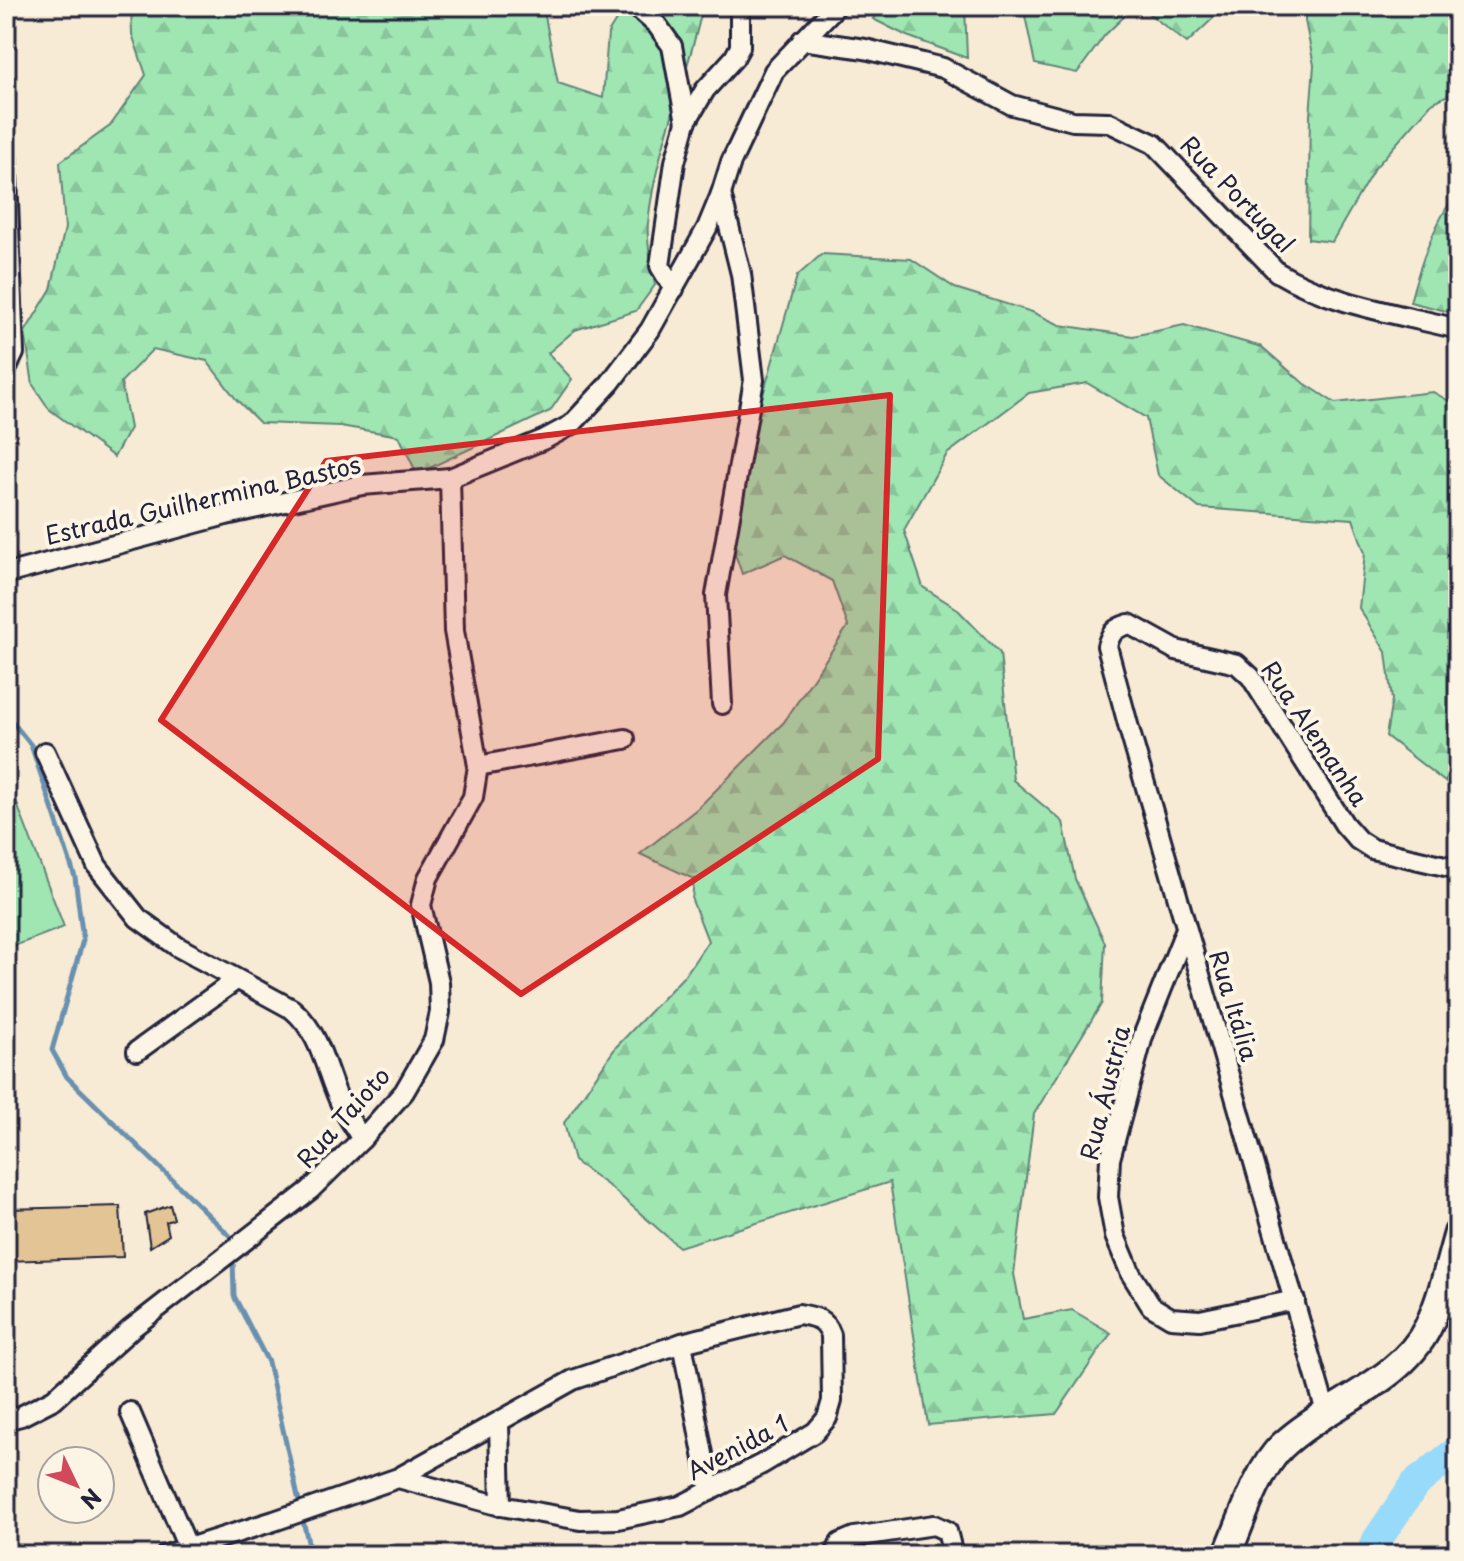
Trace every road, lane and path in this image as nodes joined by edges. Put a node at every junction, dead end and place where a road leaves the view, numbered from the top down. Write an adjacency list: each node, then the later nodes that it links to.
1 (635, 6): 5 (street)
2 (740, 6): 5 (street)
3 (836, 6): 4 (street, Estrada Guilhermina Bastos)
4 (802, 40): 7 (street, Estrada Guilhermina Bastos); 9 (street, Rua Portugal)
5 (686, 122): 8 (street)
6 (6, 151): 10 (street)
7 (721, 194): 8 (street, Estrada Guilhermina Bastos); 14 (street)
8 (674, 289): 11 (street, Estrada Guilhermina Bastos)
9 (1458, 329)
10 (6, 370)
11 (450, 478): 12 (street, Estrada Guilhermina Bastos); 17 (street, Rua Taioto)
12 (6, 574)
13 (1129, 624): 18 (street, Rua Alemanha); 19 (street, Rua Itália)
14 (722, 704)
15 (625, 739): 17 (street)
16 (45, 752): 20 (street)
17 (478, 766): 22 (street, Rua Taioto)
18 (1458, 869)
19 (1185, 931): 24 (street, Rua Itália); 24 (street, Rua Áustria)
20 (236, 980): 21 (street); 22 (street)
21 (137, 1051)
22 (362, 1139): 28 (street, Rua Taioto)
23 (1458, 1233): 27 (street)
24 (1295, 1300): 27 (street, Rua Itália)
25 (682, 1343): 29 (street, Avenida 1); 31 (street); 31 (street, Avenida 1)
26 (130, 1412): 33 (street)
27 (1326, 1412): 37 (street)
28 (6, 1420)
29 (499, 1423): 30 (street, Avenida 1); 32 (street)
30 (398, 1478): 32 (street, Avenida 1); 33 (street, Avenida 1)
31 (710, 1491): 32 (street, Avenida 1)
32 (501, 1506)
33 (189, 1551): 34 (street, Avenida 1)
34 (166, 1555)
35 (835, 1555): 36 (street)
36 (953, 1555)
37 (1227, 1555)

